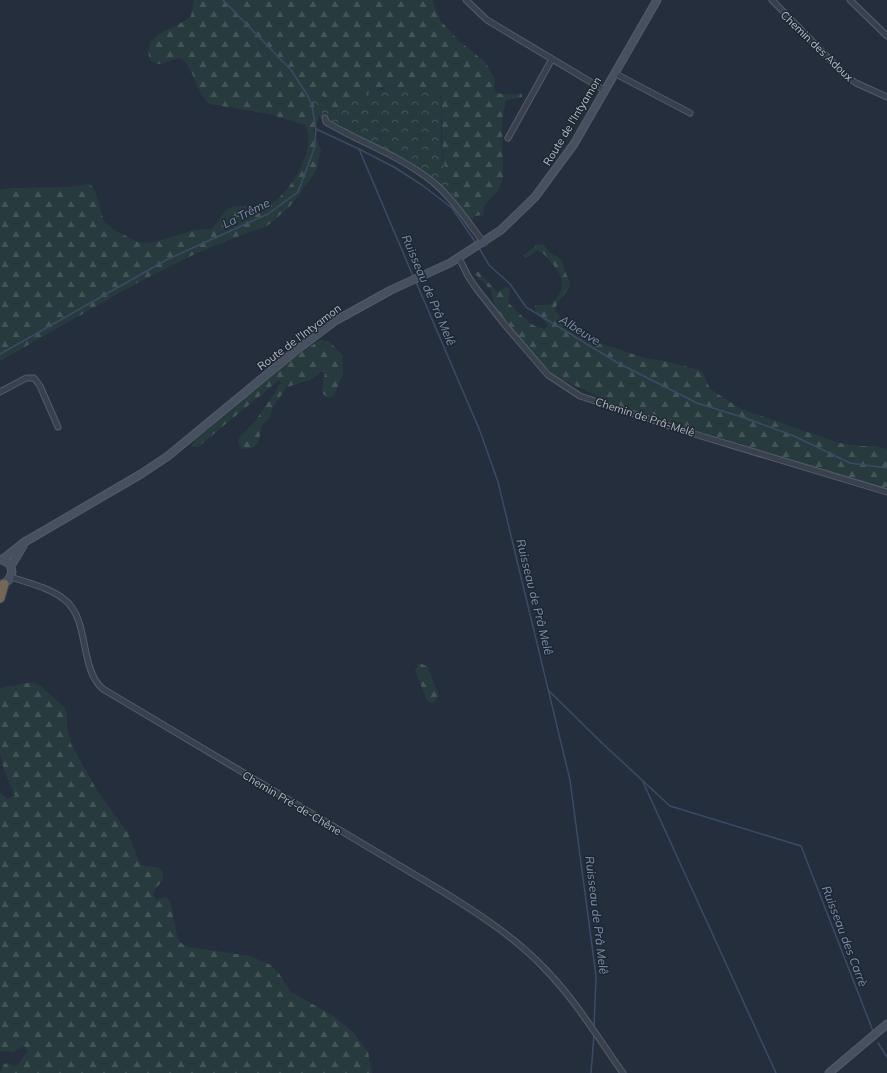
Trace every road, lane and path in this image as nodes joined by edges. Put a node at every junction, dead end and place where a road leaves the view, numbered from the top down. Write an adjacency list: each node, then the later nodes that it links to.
1 (466, 0): 6 (street)
2 (657, 0): 7 (main road, Route de l'Intyamon)
3 (772, 0): 9 (street, Chemin des Adoux)
4 (850, 0): 5 (street)
5 (887, 36)
6 (552, 59): 8 (street); 12 (street)
7 (614, 73): 8 (main road, Route de l'Intyamon); 10 (street)
8 (604, 90): 13 (main road, Route de l'Intyamon)
9 (887, 97)
10 (690, 113)
11 (325, 118): 13 (street)
12 (508, 138)
13 (482, 244): 14 (main road, Route de l'Intyamon)
14 (459, 258): 17 (street, Chemin de Prâ-Melê); 18 (main road, Route de l'Intyamon)
15 (0, 392): 16 (street)
16 (58, 427)
17 (887, 492)
18 (28, 540): 19 (main road, Route de l'Intyamon); 20 (main road, Route de l'Intyamon)
19 (1, 559): 20 (main road)
20 (11, 566): 21 (main road)
21 (11, 576): 22 (main road); 25 (street, Chemin Pré-de-Chêne)
22 (2, 584): 23 (highway)
23 (0, 598)
24 (887, 1024): 26 (main road)
25 (623, 1073)
26 (829, 1073)

